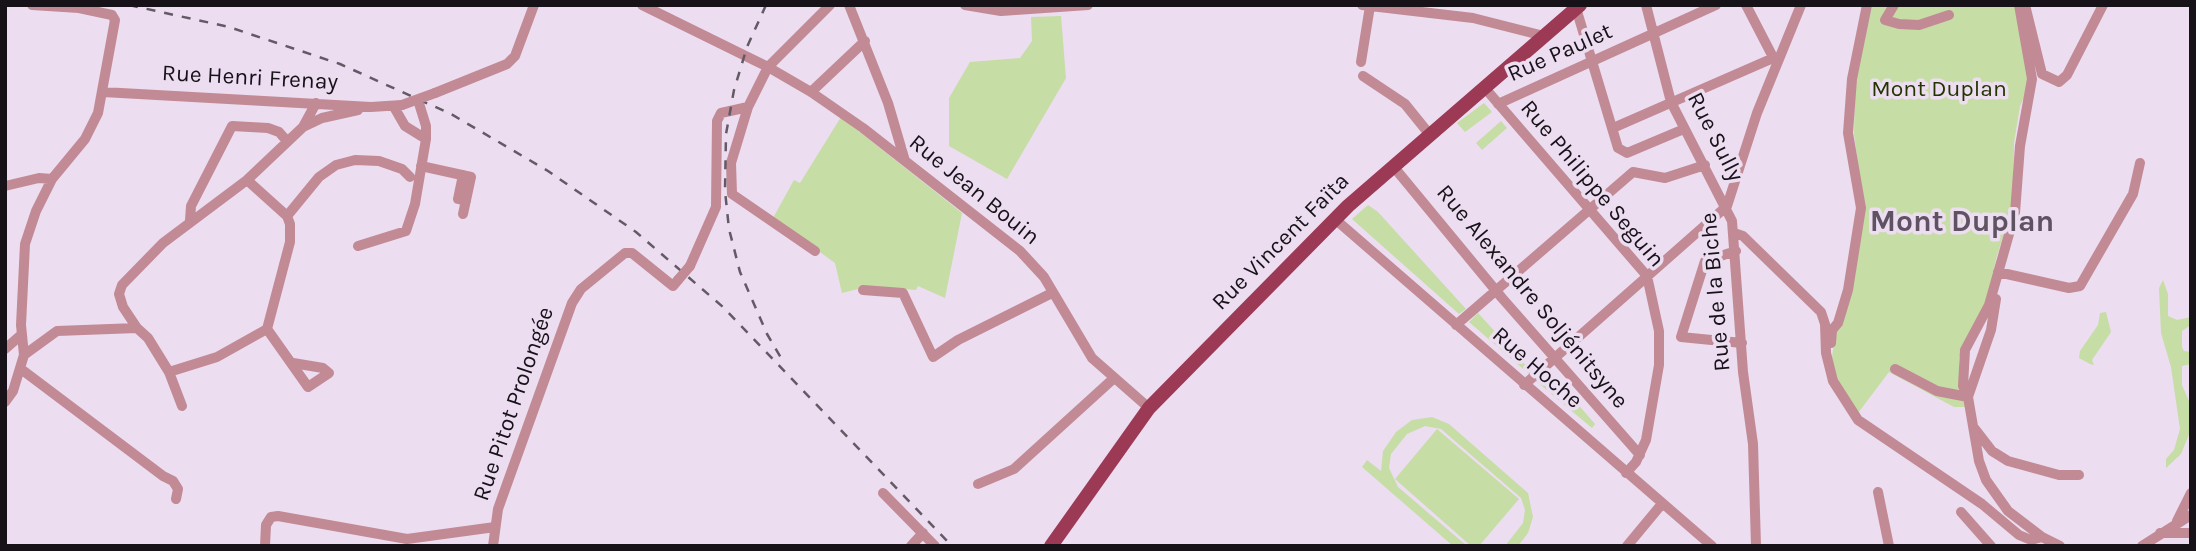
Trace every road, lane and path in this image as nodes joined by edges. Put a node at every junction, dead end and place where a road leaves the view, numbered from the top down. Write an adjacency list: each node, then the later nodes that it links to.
1 (32, 5): 29 (street)
2 (534, 5): 38 (street, bridge)
3 (642, 5): 26 (street, Rue Jean Bouin)
4 (830, 5): 26 (street)
5 (849, 5): 22 (street)
6 (965, 5): 7 (street)
7 (1088, 5)
8 (1646, 5): 20 (street, Rue Sully)
9 (1716, 5): 20 (street, Rue Paulet)
10 (1746, 5): 23 (street)
11 (1801, 5): 23 (street, Rue de la Biche)
12 (1867, 5): 80 (street)
13 (1894, 5): 19 (street)
14 (2020, 5): 66 (street)
15 (2025, 5): 16 (street)
16 (2103, 5)
17 (1366, 6): 21 (street); 24 (street)
18 (1578, 7): 21 (main road, Rue Vincent Faïta); 25 (street)
19 (1949, 15)
20 (1653, 34): 25 (street, Rue Paulet); 32 (street, Rue Sully)
21 (1544, 36): 28 (main road, Rue Vincent Faïta)
22 (865, 41): 30 (street); 47 (street)
23 (1774, 61): 32 (street); 56 (street, Rue de la Biche)
24 (1361, 62)
25 (1592, 62): 34 (street, Rue Paulet); 41 (street)
26 (768, 67): 30 (street, Rue Jean Bouin); 37 (street)
27 (1363, 76): 44 (street)
28 (1484, 87): 34 (street, Rue Philippe Seguin); 44 (main road, Rue Vincent Faïta)
29 (103, 92): 31 (street, Rue Henri Frenay); 53 (street)
30 (811, 92): 47 (street, Rue Jean Bouin)
31 (293, 102): 33 (street, Rue Henri Frenay); 40 (street)
32 (1671, 102): 41 (street); 42 (street, Rue Sully)
33 (320, 103): 36 (street, Rue Henri Frenay); 39 (street); 40 (street)
34 (1498, 104): 57 (street, Rue Philippe Seguin)
35 (398, 106): 36 (street, Rue Henri Frenay); 38 (street, Rue Henri Frenay, bridge); 43 (street)
36 (371, 107): 39 (street)
37 (748, 107): 64 (street); 106 (street, Rue Pitot Prolongée, bridge)
38 (421, 110): 43 (street); 45 (street)
39 (322, 118): 40 (street)
40 (303, 127): 46 (street)
41 (1613, 128): 42 (street)
42 (1684, 129): 49 (street, Rue Sully)
43 (412, 130): 45 (street)
44 (1430, 135): 51 (main road, Rue Vincent Faïta)
45 (426, 139): 50 (street)
46 (286, 141): 54 (street); 60 (street)
47 (905, 161): 71 (street, Rue Jean Bouin)
48 (2140, 163): 66 (street)
49 (1705, 165): 56 (street, Rue Sully); 57 (street)
50 (421, 166): 58 (street); 63 (street)
51 (1393, 166): 61 (main road, Rue Vincent Faïta); 70 (street, Rue Alexandre Soljénitsyne)
52 (410, 177): 59 (street)
53 (52, 179): 55 (street); 77 (street)
54 (247, 180): 59 (street); 60 (street)
55 (5, 186)
56 (1727, 206): 62 (street, Rue de la Biche); 67 (street)
57 (1591, 207): 67 (street, Rue Philippe Seguin); 70 (street)
58 (463, 214)
59 (286, 216): 74 (street)
60 (190, 220): 73 (street)
61 (1336, 220): 72 (street, Rue Hoche); 92 (main road, Rue Vincent Faïta)
62 (1734, 233): 65 (street, Rue de la Biche); 80 (street)
63 (358, 246)
64 (815, 251)
65 (1736, 251): 76 (street); 78 (street, Rue de la Biche)
66 (1998, 272): 68 (street)
67 (1647, 276): 75 (street, Rue Philippe Seguin); 82 (street)
68 (1995, 285): 89 (street); 89 (street)
69 (863, 290): 71 (street)
70 (1496, 290): 72 (street); 82 (street, Rue Alexandre Soljénitsyne)
71 (1052, 293): 87 (street, Rue Jean Bouin)
72 (1456, 325): 88 (street, Rue Hoche)
73 (137, 328): 81 (street); 86 (street)
74 (267, 329): 83 (street); 86 (street)
75 (1659, 331): 76 (street); 94 (street, Rue Philippe Seguin)
76 (1682, 334): 78 (street)
77 (21, 335): 79 (street); 81 (street)
78 (1742, 344): 118 (street, Rue de la Biche)
79 (5, 349)
80 (1826, 353): 110 (street)
81 (24, 355): 84 (street)
82 (1553, 359): 88 (street); 94 (street, Rue Alexandre Soljénitsyne)
83 (293, 363)
84 (21, 369): 90 (street); 101 (street)
85 (1895, 369): 89 (street)
86 (169, 372): 91 (street)
87 (1113, 379): 92 (street, Rue Jean Bouin); 97 (street)
88 (1524, 385): 95 (street, Rue Hoche)
89 (1968, 397): 93 (street)
90 (5, 402)
91 (182, 406)
92 (1149, 408): 115 (main road, Rue Vincent Faïta)
93 (1973, 427): 96 (street); 110 (street)
94 (1640, 456): 95 (street, Rue Philippe Seguin)
95 (1626, 473): 102 (street, Rue Hoche)
96 (2079, 475)
97 (978, 484)
98 (1878, 492): 119 (street)
99 (883, 493): 107 (street)
100 (2191, 493): 105 (street)
101 (176, 499)
102 (1661, 505): 116 (street); 117 (street, Rue Hoche)
103 (1961, 512): 120 (street)
104 (2191, 516): 105 (street)
105 (2177, 522): 109 (street)
106 (495, 527): 111 (street, Rue Pitot Prolongée); 112 (street)
107 (923, 533): 113 (street); 114 (street)
108 (2191, 533): 109 (street)
109 (2158, 534): 122 (street); 123 (street)
110 (2042, 537): 121 (street)
111 (265, 546)
112 (493, 546)
113 (911, 546)
114 (935, 546)
115 (1051, 546)
116 (1626, 546)
117 (1712, 546)
118 (1756, 546)
119 (1889, 546)
120 (1991, 546)
121 (2060, 546)
122 (2142, 546)
123 (2165, 546)

